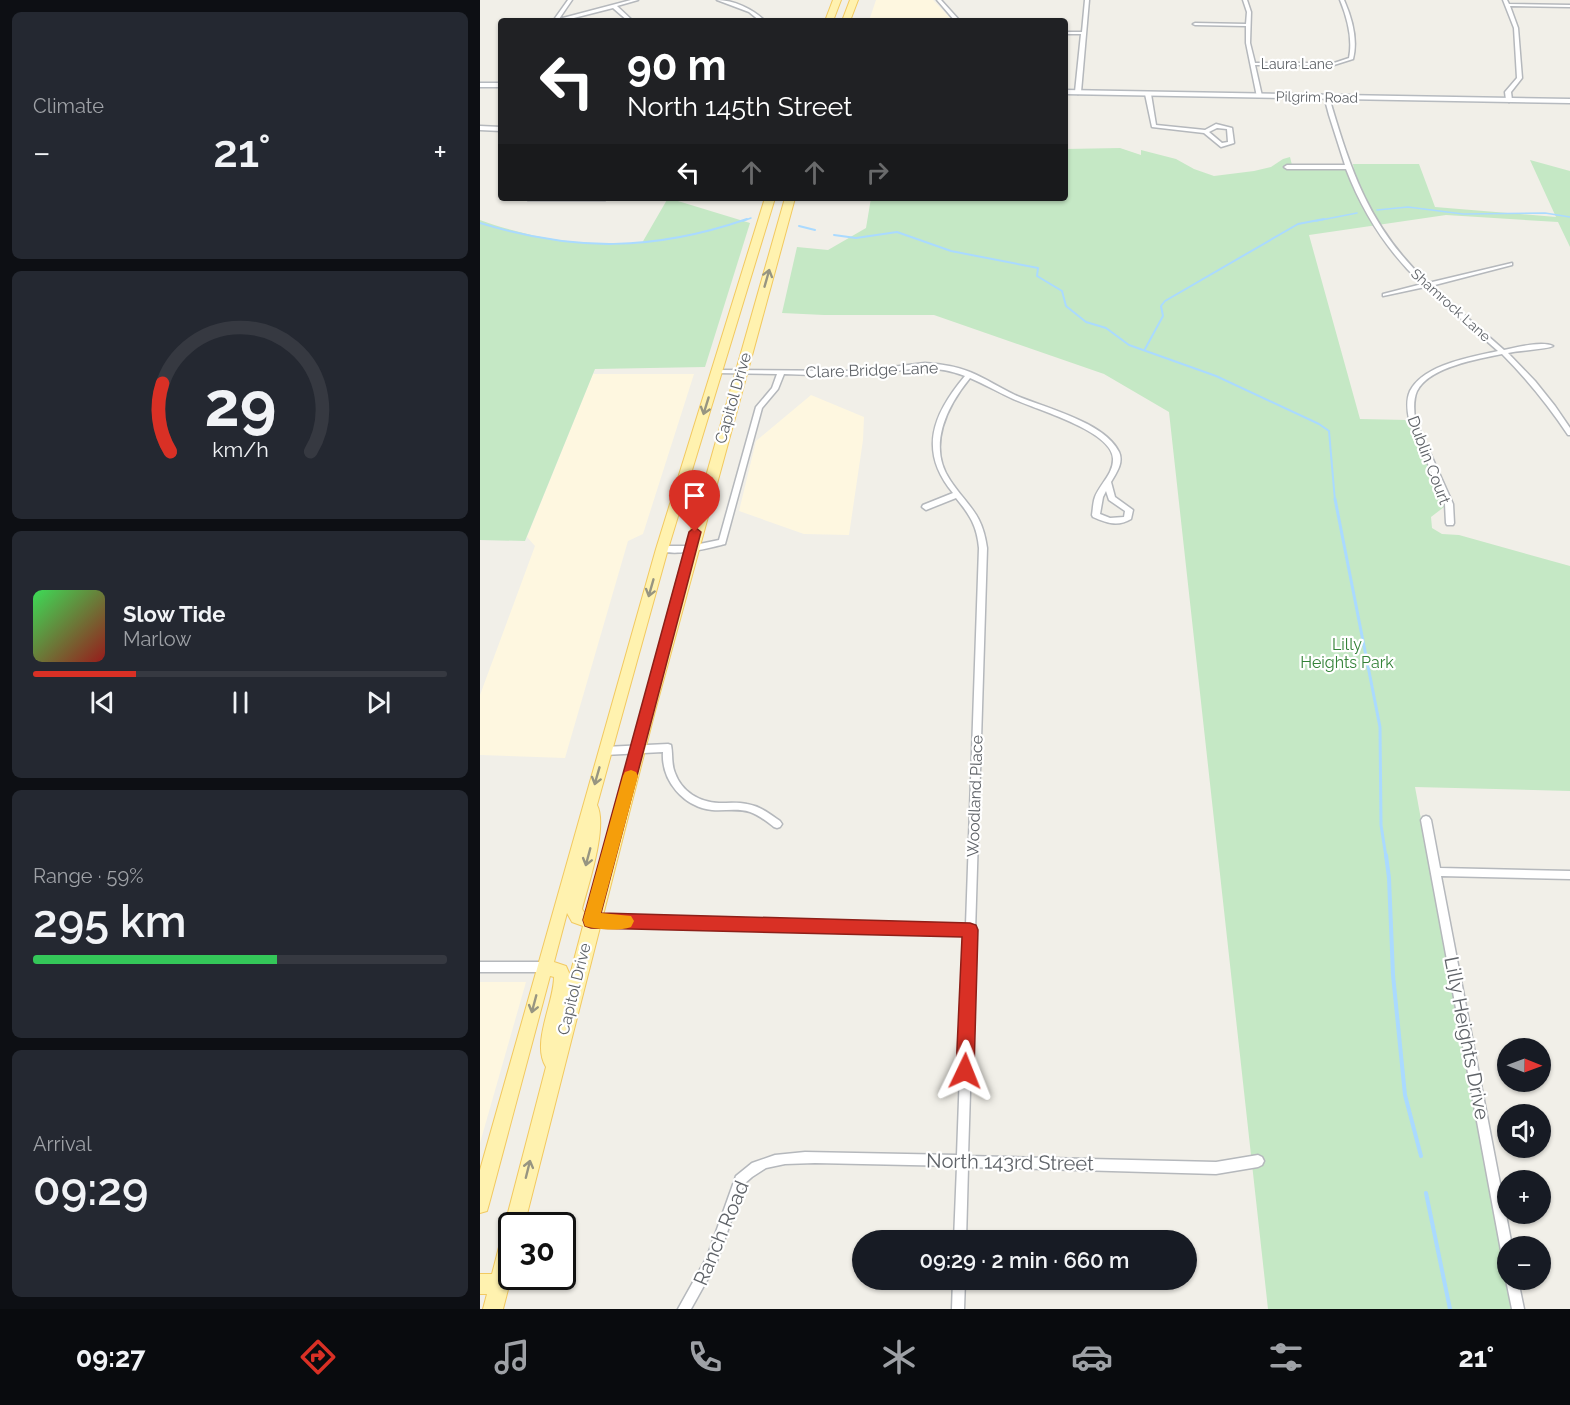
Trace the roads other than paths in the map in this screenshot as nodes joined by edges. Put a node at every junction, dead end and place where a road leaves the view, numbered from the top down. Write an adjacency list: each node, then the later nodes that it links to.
1 (570, 0): 13 (street)
2 (636, 0): 11 (street)
3 (719, 0): 16 (street)
4 (837, 0): 17 (main road)
5 (854, 0): 18 (main road)
6 (939, 0): 19 (street)
7 (1087, 0): 23 (street)
8 (1245, 0): 21 (street)
9 (1342, 0): 24 (street, Laura Lane)
10 (1506, 2): 12 (street); 32 (street)
11 (614, 6): 14 (street); 15 (street)
12 (1570, 6)
13 (558, 18)
14 (568, 18)
15 (628, 18)
16 (760, 18)
17 (830, 18): 18 (main road)
18 (847, 18)
19 (955, 18)
20 (1195, 24): 21 (street)
21 (1247, 25): 24 (street)
22 (1068, 33): 23 (street)
23 (1083, 33): 28 (street)
24 (1253, 64): 30 (street)
25 (480, 85): 26 (main road)
26 (498, 85)
27 (1068, 92): 28 (main road, Pilgrim Road)
28 (1078, 92): 29 (main road, Pilgrim Road)
29 (1148, 94): 30 (main road, Pilgrim Road); 36 (street)
30 (1259, 96): 31 (main road, Pilgrim Road)
31 (1326, 98): 32 (main road, Pilgrim Road); 38 (street, Shamrock Lane)
32 (1509, 100): 33 (main road, Pilgrim Road)
33 (1570, 101)
34 (480, 128): 35 (street)
35 (498, 129)
36 (1206, 132): 36 (street)
37 (1287, 167): 38 (street)
38 (1349, 168): 44 (street, Shamrock Lane)
39 (769, 201): 41 (main road, Capitol Drive)
40 (789, 201): 42 (main road, Capitol Drive)
41 (758, 237): 42 (main road); 48 (main road, Capitol Drive)
42 (779, 237): 49 (main road, Capitol Drive, one-way to 42)
43 (1510, 264): 44 (street)
44 (1425, 285): 45 (street); 47 (street, Shamrock Lane)
45 (1385, 295)
46 (1550, 346): 47 (street, Dublin Court)
47 (1503, 352): 52 (street, Shamrock Lane); 56 (street, Dublin Court)
48 (717, 371): 49 (street, Clare Bridge Lane); 57 (main road, Capitol Drive, one-way to 57)
49 (741, 371): 50 (street, Clare Bridge Lane); 58 (main road, Capitol Drive)
50 (781, 372): 51 (street, Clare Bridge Lane); 58 (street)
51 (970, 374): 53 (street, Clare Bridge Lane); 54 (street, Woodland Place)
52 (1570, 434)
53 (1107, 482): 53 (street)
54 (958, 494): 55 (street); 67 (street, Woodland Place)
55 (926, 507)
56 (1450, 523)
57 (662, 549): 58 (street); 59 (main road, Capitol Drive, one-way to 59)
58 (690, 549): 60 (main road, Capitol Drive)
59 (604, 750): 60 (street); 61 (main road, Capitol Drive, one-way to 61)
60 (638, 750): 63 (street); 66 (main road, Capitol Drive)
61 (590, 799): 66 (main road, one-way to 66); 69 (main road, Capitol Drive)
62 (1426, 820): 64 (street, Lilly Heights Drive)
63 (777, 824)
64 (1436, 872): 65 (street); 77 (street, Lilly Heights Drive)
65 (1570, 875)
66 (591, 920): 67 (street); 70 (main road, Capitol Drive)
67 (970, 930): 71 (street, Woodland Place)
68 (480, 967): 69 (street)
69 (544, 967): 70 (main road); 74 (main road, Capitol Drive, one-way to 74)
70 (552, 1075): 75 (main road, Capitol Drive, one-way to 70)
71 (962, 1161): 72 (street, North 143rd Street); 73 (street, North 143rd Street); 76 (street, Woodland Place)
72 (1258, 1161)
73 (762, 1163): 83 (street, Ranch Road)
74 (480, 1204)
75 (518, 1212)
76 (960, 1230)
77 (1504, 1236)
78 (498, 1266): 79 (main road)
79 (490, 1284): 82 (main road)
80 (958, 1290): 84 (street)
81 (1514, 1290): 85 (street)
82 (493, 1309)
83 (684, 1309)
84 (958, 1309)
85 (1518, 1309)

